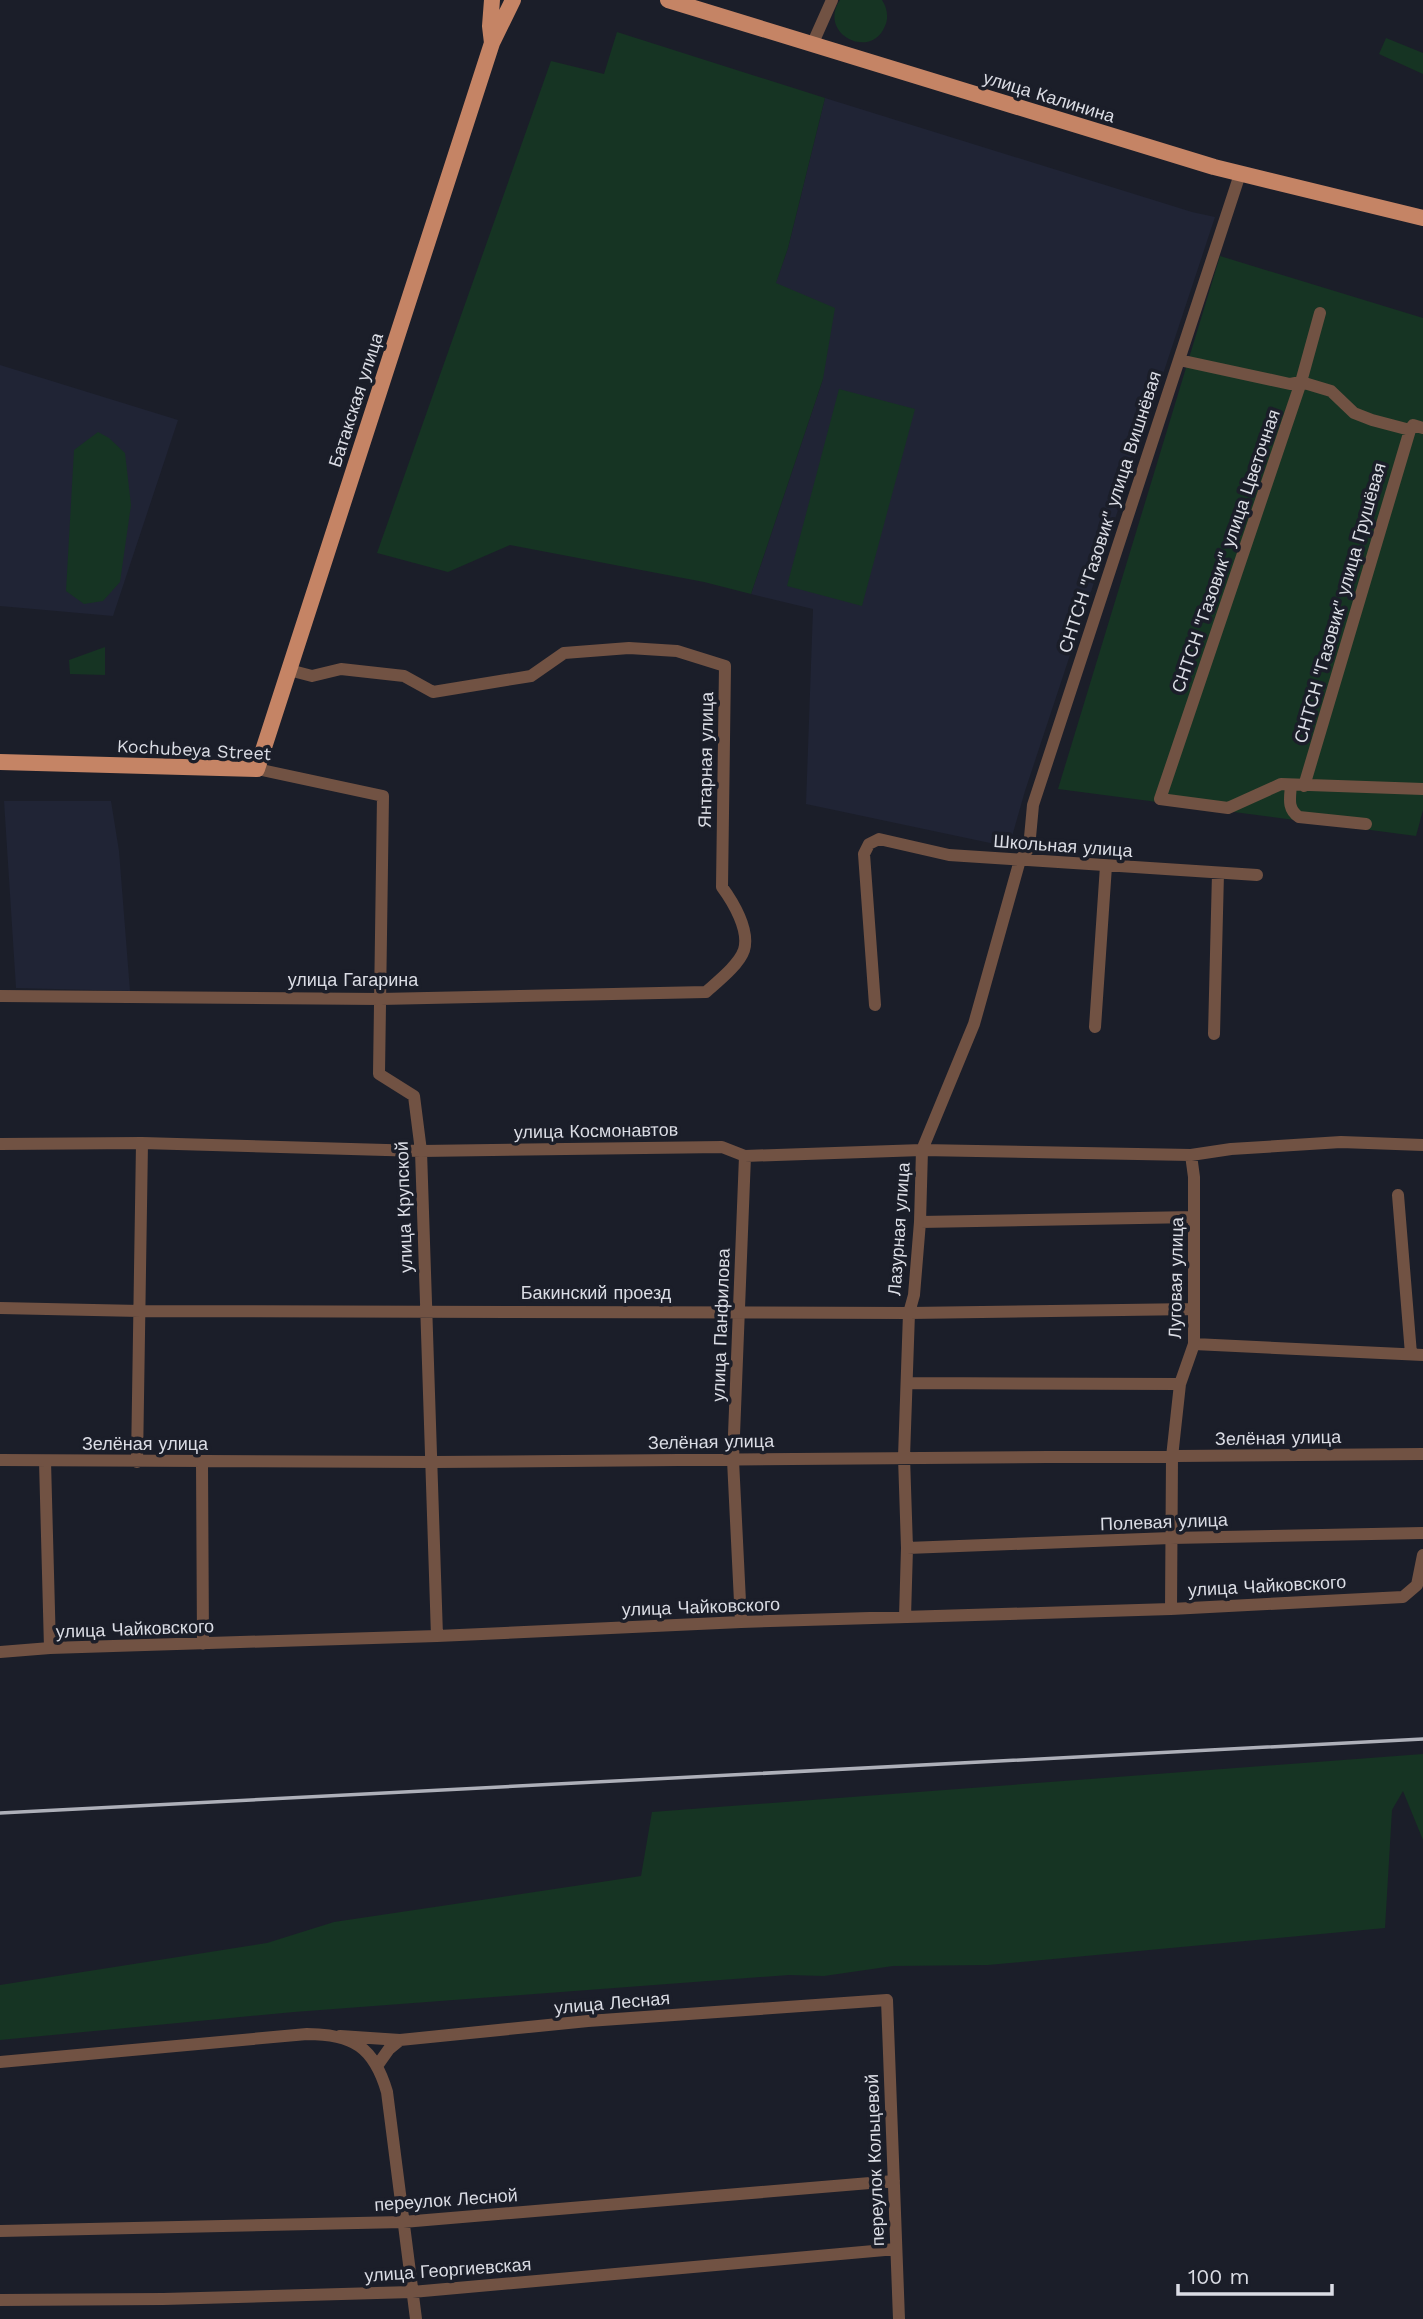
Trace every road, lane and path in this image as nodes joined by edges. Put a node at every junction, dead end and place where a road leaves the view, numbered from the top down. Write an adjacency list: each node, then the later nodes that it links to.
1 (492, 0): 5 (main road, Батакская улица)
2 (513, 0): 5 (main road, Батакская улица)
3 (668, 0): 6 (main road, улица Калинина)
4 (832, 0): 6 (street)
5 (492, 43): 13 (main road, Батакская улица)
6 (812, 45): 7 (main road, улица Калинина)
7 (1240, 174): 8 (main road, улица Калинина); 10 (street, СНТСН "Газовик" улица Вишнёвая)
8 (1423, 218)
9 (1320, 313): 11 (street, СНТСН "Газовик" улица Цветочная)
10 (1179, 360): 11 (street); 20 (street, СНТСН "Газовик" улица Вишнёвая)
11 (1301, 382): 12 (street); 16 (street, СНТСН "Газовик" улица Цветочная)
12 (1416, 429): 16 (street, СНТСН "Газовик" улица Грушёвая)
13 (289, 670): 15 (main road, Батакская улица); 24 (street, Янтарная улица)
14 (0, 762): 15 (main road, Kochubeya Street)
15 (257, 769): 18 (street, Kochubeya Street)
16 (1298, 786): 17 (street); 19 (street)
17 (1423, 789)
18 (383, 796): 26 (street, улица Крупской)
19 (1366, 824)
20 (1020, 860): 21 (street, Школьная улица); 27 (street, Школьная улица); 33 (street, Лазурная улица)
21 (1106, 866): 22 (street, Школьная улица); 28 (street)
22 (1218, 873): 23 (street, Школьная улица); 29 (street)
23 (1257, 875)
24 (706, 992): 26 (street, улица Гагарина)
25 (0, 996): 26 (street, улица Гагарина)
26 (380, 999): 34 (street, улица Крупской)
27 (875, 1005)
28 (1095, 1027)
29 (1214, 1034)
30 (142, 1143): 31 (street, улица Космонавтов); 34 (street, улица Космонавтов); 43 (street)
31 (0, 1144)
32 (1423, 1144): 35 (street, улица Космонавтов)
33 (922, 1150): 35 (street, улица Космонавтов); 36 (street, улица Космонавтов); 39 (street, Лазурная улица)
34 (421, 1151): 36 (street, улица Космонавтов); 42 (street, улица Крупской)
35 (1191, 1155): 38 (street, Луговая улица)
36 (745, 1156): 44 (street, улица Панфилова)
37 (1398, 1195): 47 (street)
38 (1194, 1217): 39 (street); 41 (street, Луговая улица)
39 (920, 1222): 45 (street, Лазурная улица)
40 (0, 1308): 43 (street, Бакинский проезд)
41 (1193, 1309): 45 (street, Бакинский проезд); 46 (street, Луговая улица)
42 (425, 1310): 43 (street, Бакинский проезд); 44 (street, Бакинский проезд); 58 (street, улица Крупской)
43 (140, 1311): 56 (street)
44 (740, 1311): 45 (street, Бакинский проезд); 54 (street, улица Панфилова)
45 (909, 1313): 48 (street, Лазурная улица)
46 (1194, 1344): 47 (street); 49 (street, Луговая улица)
47 (1417, 1355)
48 (908, 1383): 49 (street); 51 (street, Лазурная улица)
49 (1180, 1384): 52 (street, Луговая улица)
50 (1423, 1454): 52 (street, Зелёная улица)
51 (904, 1457): 52 (street, Зелёная улица); 54 (street, Зелёная улица); 61 (street, Лазурная улица)
52 (1172, 1457): 60 (street, Луговая улица)
53 (0, 1460): 55 (street, Зелёная улица)
54 (733, 1460): 58 (street, Зелёная улица); 65 (street, улица Панфилова)
55 (46, 1461): 56 (street, Зелёная улица); 68 (street)
56 (137, 1462): 57 (street, Зелёная улица)
57 (202, 1462): 58 (street, Зелёная улица); 67 (street)
58 (433, 1462): 66 (street, улица Крупской)
59 (1423, 1533): 60 (street, Полевая улица)
60 (1171, 1538): 61 (street, Полевая улица); 63 (street, Луговая улица)
61 (907, 1548): 64 (street, Лазурная улица)
62 (1423, 1555): 63 (street, улица Чайковского)
63 (1171, 1609): 64 (street, улица Чайковского)
64 (905, 1617): 65 (street, улица Чайковского)
65 (741, 1622): 66 (street, улица Чайковского)
66 (437, 1636): 67 (street, улица Чайковского)
67 (203, 1644): 68 (street, улица Чайковского)
68 (50, 1648): 69 (street, улица Чайковского)
69 (0, 1652)
70 (887, 2000): 72 (street, улица Лесная); 75 (street, переулок Кольцевой)
71 (340, 2036): 72 (street, улица Лесная); 73 (street, улица Лесная); 74 (street)
72 (400, 2040): 74 (street)
73 (0, 2062)
74 (377, 2066): 76 (street)
75 (894, 2181): 76 (street, переулок Лесной); 78 (street, переулок Кольцевой)
76 (403, 2222): 77 (street, переулок Лесной); 79 (street)
77 (0, 2231)
78 (896, 2249): 79 (street, улица Георгиевская); 82 (street, переулок Кольцевой)
79 (412, 2292): 80 (street, улица Георгиевская); 81 (street)
80 (0, 2300)
81 (416, 2319)
82 (899, 2319)

